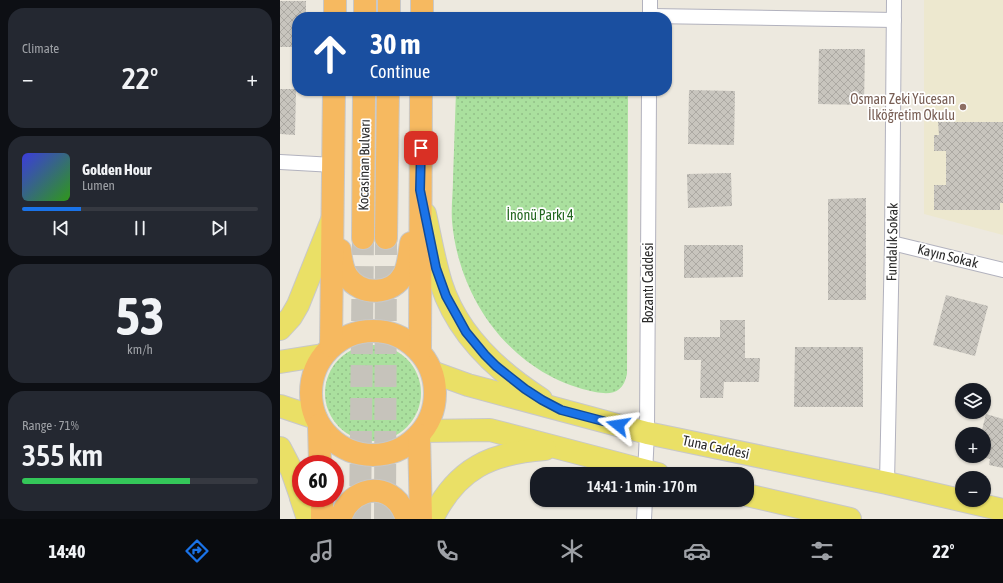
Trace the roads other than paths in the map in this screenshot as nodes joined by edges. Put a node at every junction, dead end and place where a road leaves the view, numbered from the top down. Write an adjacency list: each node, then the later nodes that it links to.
1 (335, 0): 7 (highway)
2 (365, 0): 8 (highway)
3 (389, 0): 9 (highway)
4 (422, 0): 10 (highway)
5 (650, 0): 11 (street)
6 (894, 0): 13 (street, Fundalık Sokak)
7 (335, 12)
8 (365, 12)
9 (389, 12)
10 (422, 12)
11 (650, 12)
12 (672, 17): 13 (street)
13 (894, 20): 25 (street, Fundalık Sokak)
14 (334, 96): 20 (highway)
15 (364, 96): 23 (highway, Kocasinan Bulvarı)
16 (388, 96): 24 (highway, Kocasinan Bulvarı)
17 (421, 96): 21 (highway)
18 (649, 96): 35 (street, Bozantı Caddesi)
19 (280, 162): 20 (street)
20 (334, 165): 22 (highway)
21 (420, 190): 22 (highway); 29 (highway); 33 (main road)
22 (334, 217): 27 (main road); 28 (highway)
23 (363, 238)
24 (386, 238)
25 (892, 243): 26 (street, Kayın Sokak); 43 (street, Fundalık Sokak)
26 (1003, 270)
27 (280, 329)
28 (327, 351): 29 (highway); 30 (main road); 34 (highway)
29 (420, 351): 31 (highway)
30 (280, 362)
31 (432, 372): 33 (main road, Tuna Caddesi); 36 (highway)
32 (280, 406): 34 (main road)
33 (561, 410): 35 (main road, Tuna Caddesi)
34 (318, 421): 36 (highway); 39 (highway)
35 (647, 432): 41 (street, Bozantı Caddesi); 43 (main road, Tuna Caddesi)
36 (421, 433): 38 (main road); 52 (highway)
37 (280, 448): 42 (main road)
38 (557, 448): 40 (main road); 53 (main road)
39 (320, 455)
40 (628, 467)
41 (650, 467)
42 (292, 471)
43 (887, 483): 48 (main road, Tuna Caddesi)
44 (754, 497): 55 (main road)
45 (306, 507): 49 (main road)
46 (317, 507): 49 (highway)
47 (645, 507): 54 (street)
48 (1003, 510)
49 (311, 519)
50 (340, 519): 51 (highway)
51 (407, 519)
52 (421, 519)
53 (432, 519)
54 (644, 519)
55 (850, 519)

